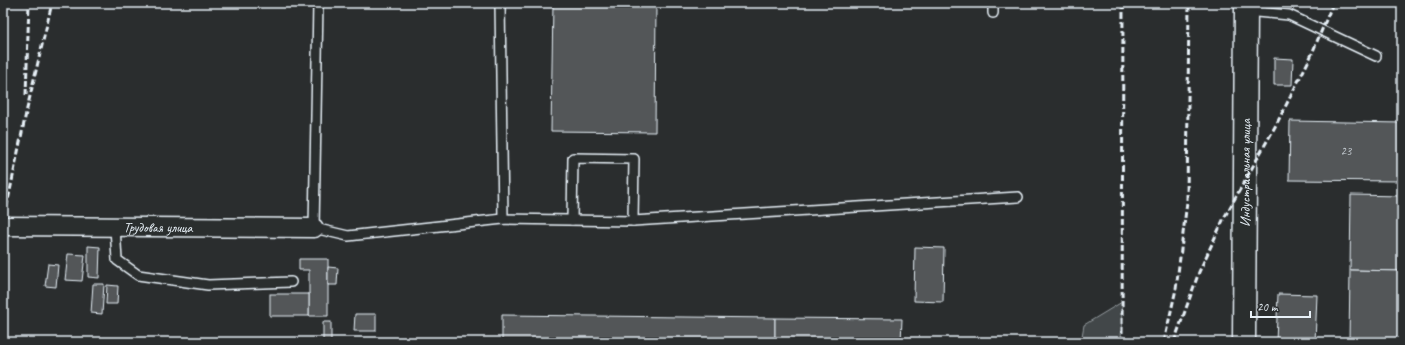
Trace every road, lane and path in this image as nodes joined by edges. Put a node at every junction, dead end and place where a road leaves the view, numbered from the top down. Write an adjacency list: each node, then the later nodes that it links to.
1 (318, 3): 13 (lane)
2 (500, 3): 8 (lane)
3 (994, 3): 5 (lane)
4 (1246, 7): 6 (lane); 15 (main road, Индустриальная улица)
5 (993, 13)
6 (1376, 56)
7 (1018, 197): 10 (lane)
8 (503, 219): 9 (lane); 13 (lane)
9 (572, 220): 10 (lane); 10 (lane)
10 (633, 221)
11 (3, 226): 12 (street, Трудовая улица)
12 (116, 227): 13 (street, Трудовая улица); 14 (lane)
13 (314, 228)
14 (291, 282)
15 (1244, 342)

